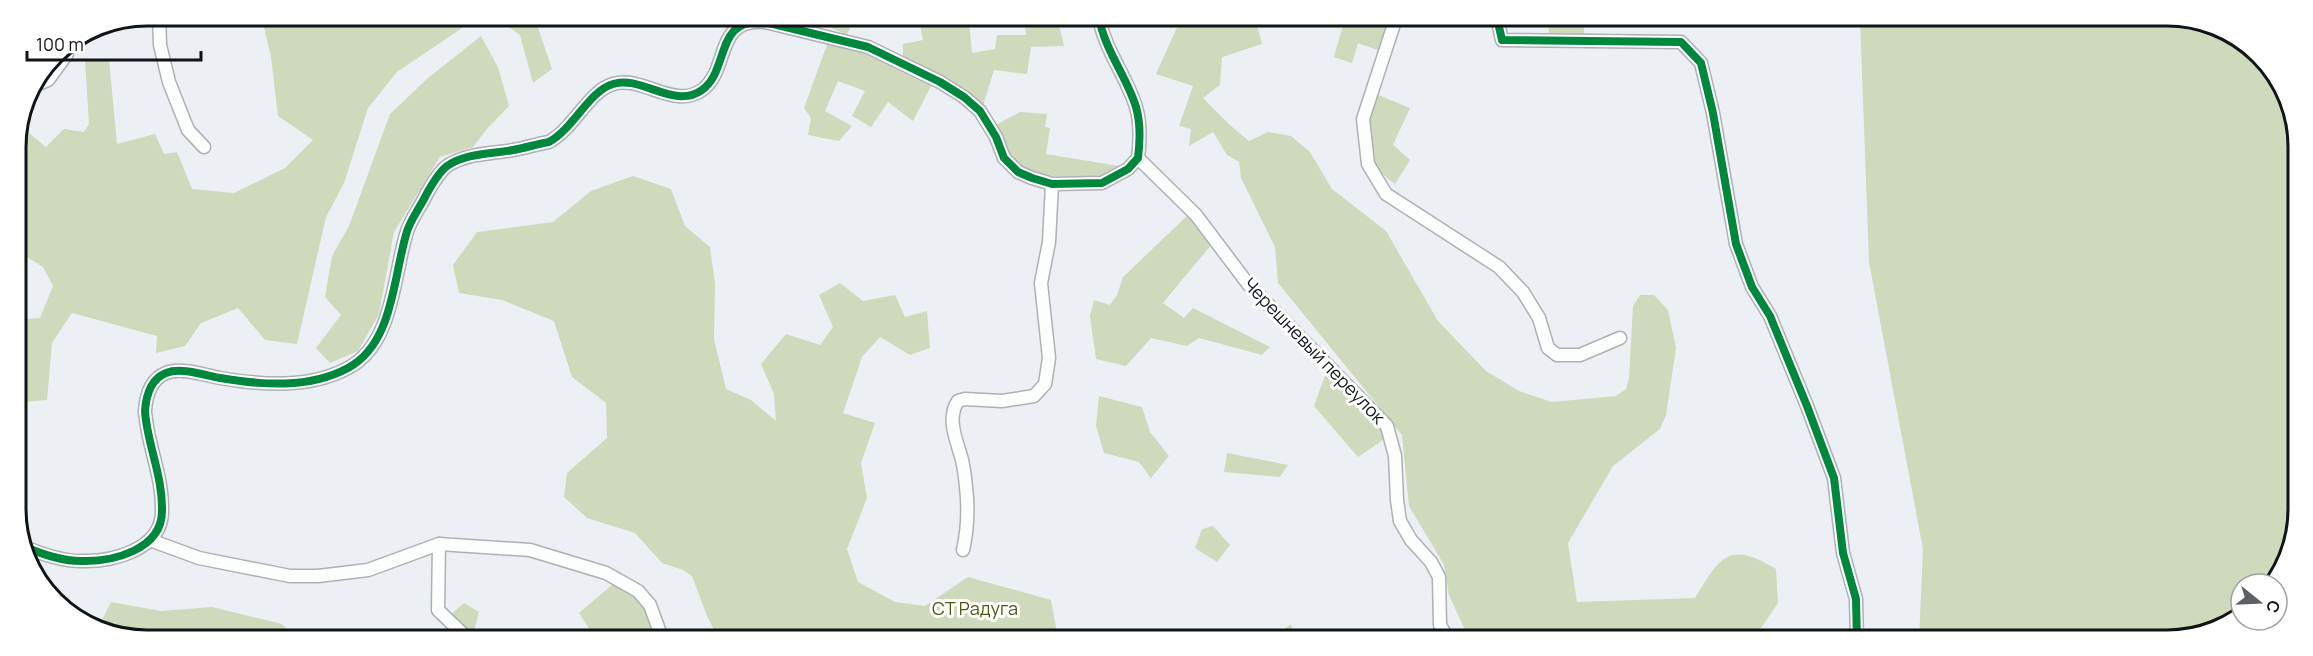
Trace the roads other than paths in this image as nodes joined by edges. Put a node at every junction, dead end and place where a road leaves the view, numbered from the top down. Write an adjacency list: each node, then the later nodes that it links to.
1 (159, 26): 9 (street)
2 (743, 26): 13 (street)
3 (781, 26): 11 (street)
4 (1102, 26): 10 (street)
5 (1393, 26): 12 (street)
6 (1499, 26): 20 (street)
7 (63, 59): 8 (street)
8 (45, 81)
9 (204, 147)
10 (1138, 158): 11 (street); 19 (street, Черешневый переулок)
11 (1052, 184): 16 (street)
12 (1620, 338)
13 (150, 540): 14 (street); 15 (street)
14 (439, 544): 17 (street); 18 (street)
15 (32, 549)
16 (963, 550)
17 (459, 630)
18 (659, 630)
19 (1443, 630)
20 (1857, 630)

